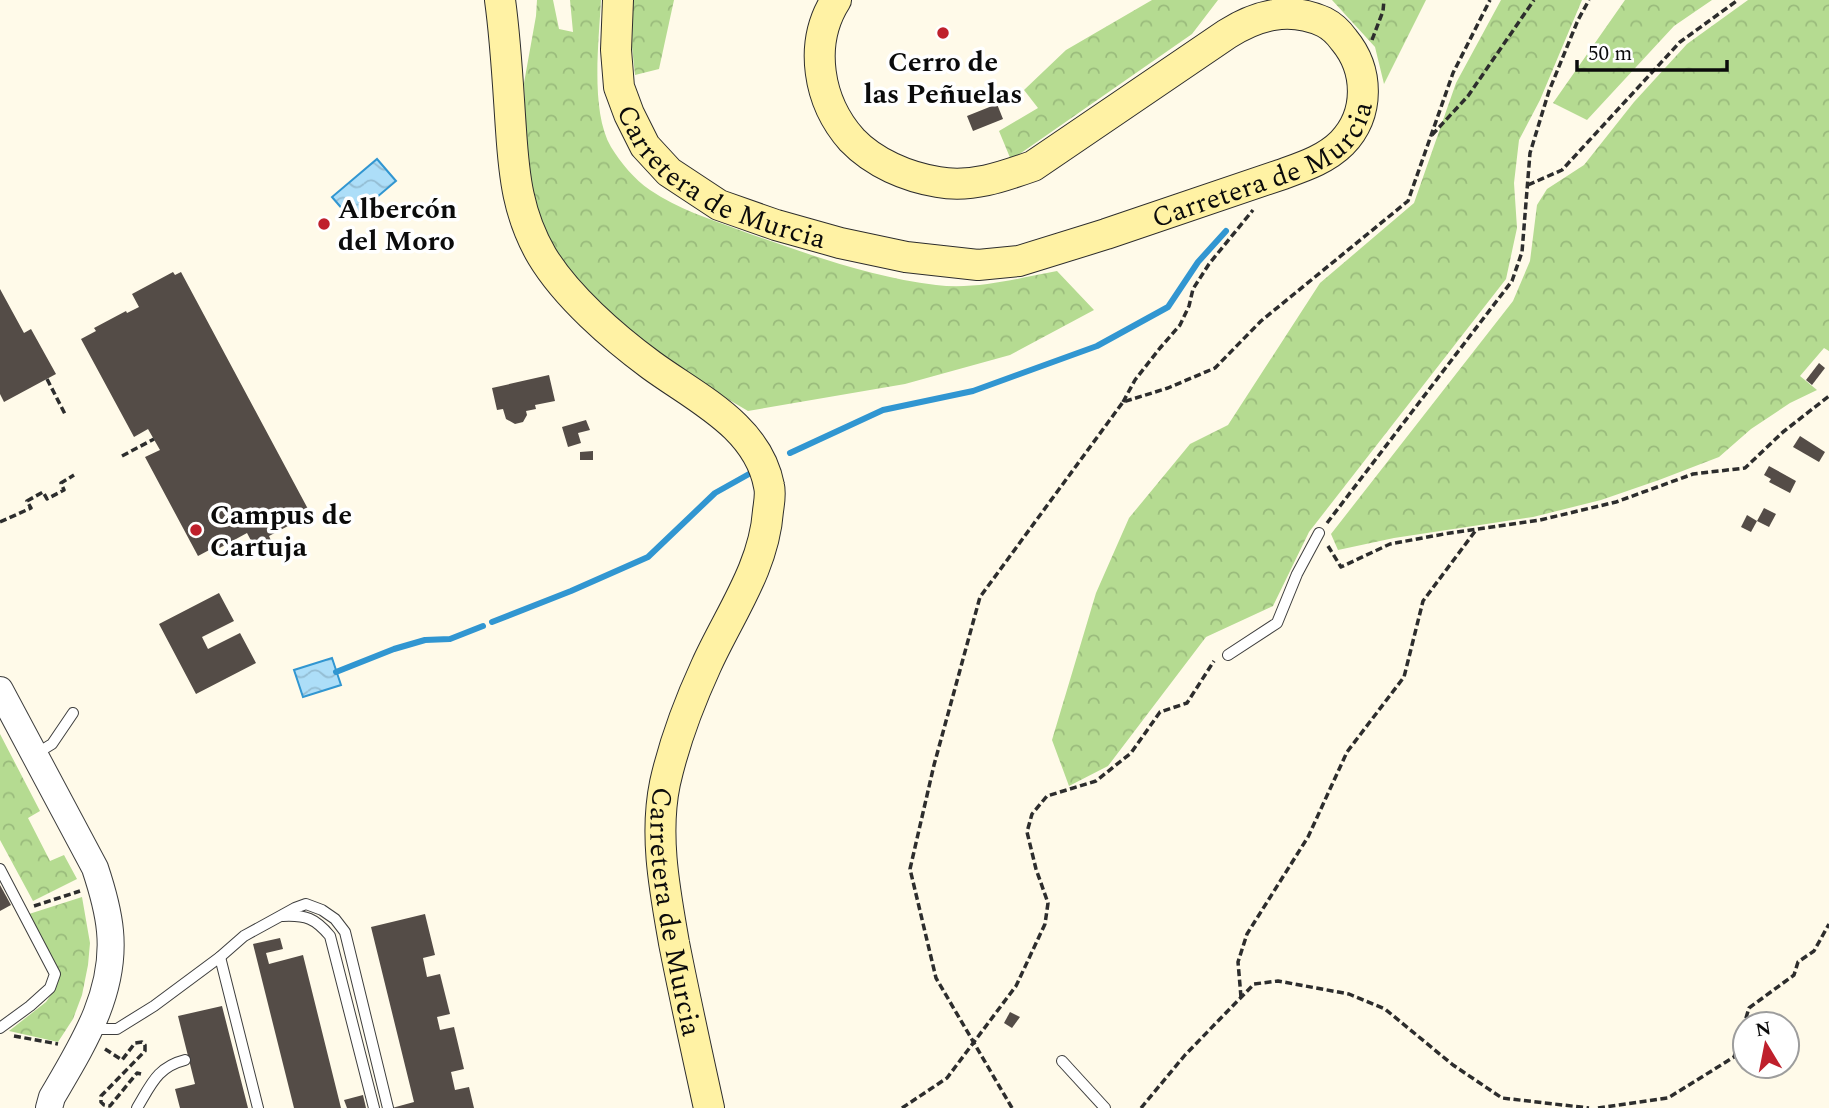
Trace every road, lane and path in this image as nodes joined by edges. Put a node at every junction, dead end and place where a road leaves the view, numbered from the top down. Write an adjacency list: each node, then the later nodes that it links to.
1 (500, 0): 50 (main road, Carretera de Murcia)
2 (618, 0): 11 (main road, Carretera de Murcia)
3 (836, 0): 9 (main road, Carretera de Murcia)
4 (1384, 0): 9 (path)
5 (1490, 0): 10 (path)
6 (1534, 0): 10 (path)
7 (1589, 0): 12 (path)
8 (1738, 0): 12 (path)
9 (1355, 56): 11 (main road, Carretera de Murcia)
10 (1430, 137): 15 (path)
11 (1280, 175): 15 (path)
12 (1528, 185): 22 (path)
13 (47, 379): 16 (path)
14 (1829, 396): 21 (path)
15 (1123, 402): 39 (path)
16 (66, 416)
17 (154, 439): 18 (path)
18 (122, 456)
19 (74, 475): 20 (path)
20 (0, 522)
21 (1477, 529): 22 (path); 33 (path)
22 (1319, 533): 23 (lane)
23 (1228, 655): 39 (path)
24 (0, 690): 26 (street)
25 (73, 713): 26 (lane)
26 (34, 755): 37 (street)
27 (0, 869): 29 (lane)
28 (83, 890): 29 (path)
29 (22, 910): 34 (lane)
30 (283, 916): 32 (lane); 48 (lane); 49 (lane)
31 (1829, 923): 55 (path)
32 (220, 957): 37 (lane); 47 (lane)
33 (1241, 997): 53 (path); 54 (path)
34 (0, 1028)
35 (133, 1034): 38 (path)
36 (13, 1035): 40 (path)
37 (97, 1039): 38 (path); 45 (street)
38 (138, 1042): 43 (path)
39 (973, 1042): 44 (path); 51 (path)
40 (63, 1045)
41 (185, 1060): 46 (lane)
42 (1062, 1061): 52 (lane)
43 (141, 1074)
44 (1010, 1107)
45 (49, 1108)
46 (137, 1108)
47 (258, 1108)
48 (374, 1108)
49 (388, 1108)
50 (709, 1108)
51 (902, 1108)
52 (1105, 1108)
53 (1140, 1108)
54 (1589, 1108)
55 (1598, 1108)

